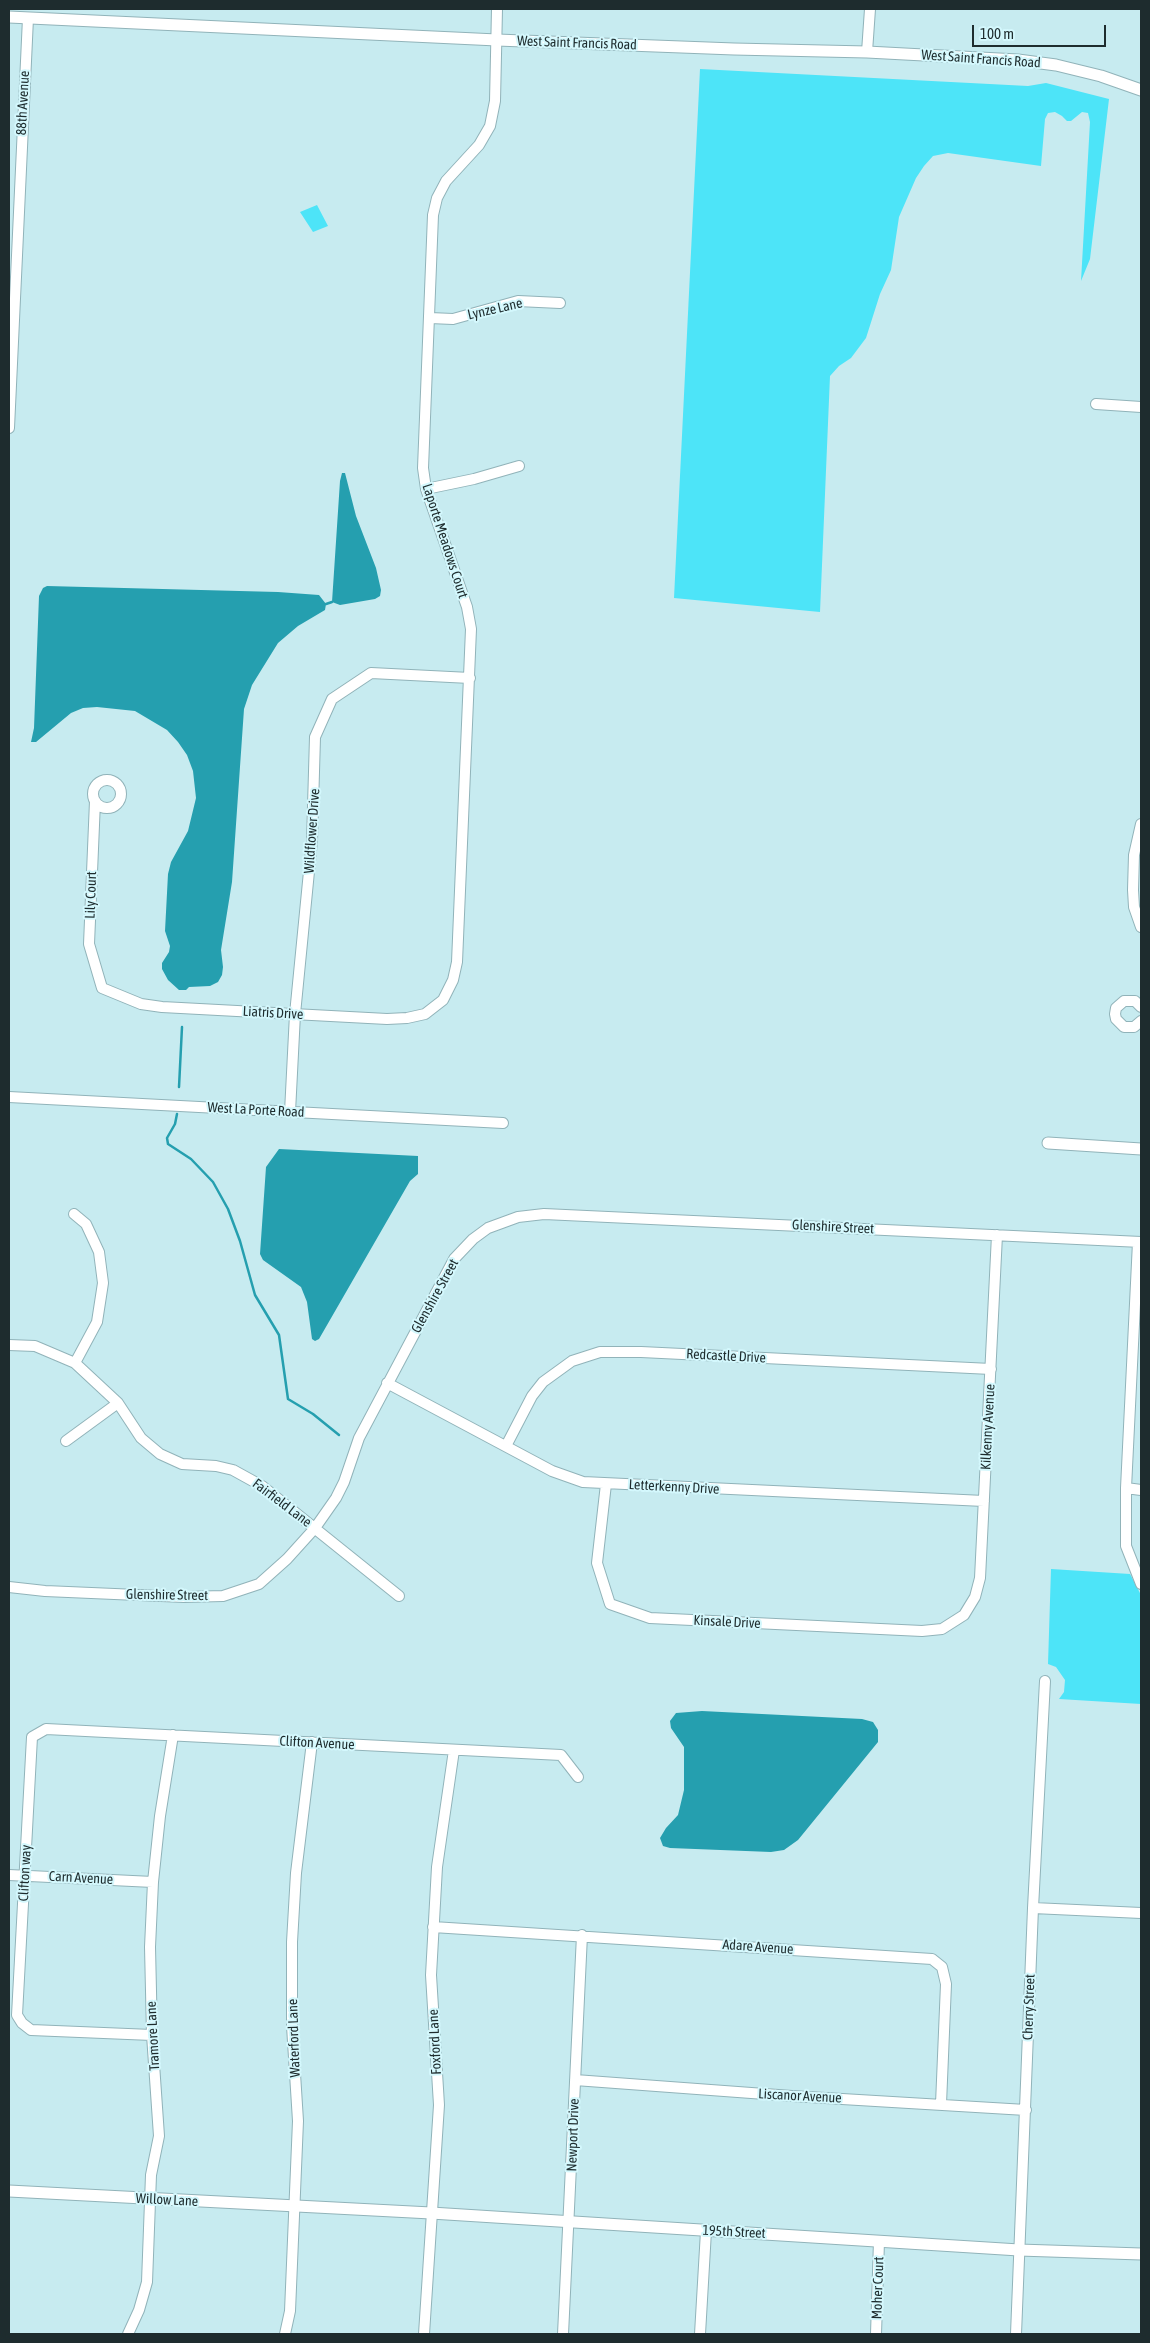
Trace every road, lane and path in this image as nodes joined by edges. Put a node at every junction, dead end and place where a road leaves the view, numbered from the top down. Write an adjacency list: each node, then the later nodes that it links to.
1 (497, 9): 5 (street, Laporte Meadows Court)
2 (870, 9): 6 (street)
3 (9, 17): 4 (street, West Saint Francis Road)
4 (28, 18): 5 (street, West Saint Francis Road); 12 (street, 88th Avenue)
5 (497, 40): 6 (street, West Saint Francis Road); 9 (street, Laporte Meadows Court)
6 (867, 52): 7 (street, West Saint Francis Road)
7 (1141, 90)
8 (560, 303): 9 (street, Lynze Lane)
9 (430, 318): 14 (street, Laporte Meadows Court)
10 (1096, 404): 11 (street)
11 (1141, 407)
12 (9, 428)
13 (519, 466): 14 (street)
14 (426, 489): 15 (street, Laporte Meadows Court)
15 (470, 678): 20 (street, Laporte Meadows Court); 22 (street, Wildflower Drive)
16 (95, 801): 19 (street, Lily Court)
17 (1141, 824): 18 (street)
18 (1141, 927)
19 (102, 988): 22 (street, Liatris Drive)
20 (443, 1000): 22 (street, Liatris Drive)
21 (1141, 1007): 23 (street)
22 (295, 1014): 25 (street, Wildflower Drive)
23 (1141, 1021)
24 (9, 1097): 25 (street, West La Porte Road)
25 (290, 1112): 26 (street, West La Porte Road)
26 (503, 1123)
27 (1048, 1143): 28 (street)
28 (1141, 1149)
29 (74, 1214): 33 (street)
30 (996, 1235): 31 (street, Glenshire Street); 34 (street, Kilkenny Avenue); 35 (street, Glenshire Street)
31 (1140, 1242): 40 (street)
32 (9, 1345): 33 (street, Fairfield Lane)
33 (75, 1364): 36 (street, Fairfield Lane)
34 (991, 1368): 38 (street, Redcastle Drive); 42 (street, Kilkenny Avenue)
35 (387, 1383): 38 (street, Letterkenny Drive); 43 (street, Glenshire Street)
36 (118, 1403): 37 (street); 43 (street, Fairfield Lane)
37 (66, 1441)
38 (506, 1446): 39 (street, Letterkenny Drive)
39 (606, 1484): 42 (street, Letterkenny Drive); 47 (street, Kinsale Drive)
40 (1126, 1488): 41 (street); 44 (street)
41 (1141, 1490)
42 (984, 1502): 47 (street, Kilkenny Avenue)
43 (315, 1528): 45 (street, Glenshire Street); 46 (street, Fairfield Lane)
44 (1141, 1584)
45 (9, 1587)
46 (399, 1596)
47 (964, 1615)
48 (1045, 1681): 57 (street, Cherry Street)
49 (46, 1729): 50 (street, Clifton Avenue); 55 (street, Clifton way)
50 (173, 1735): 51 (street, Clifton Avenue); 56 (street, Tramore Lane)
51 (312, 1742): 52 (street, Clifton Avenue); 67 (street, Waterford Lane)
52 (454, 1750): 53 (street, Clifton Avenue); 59 (street, Foxford Lane)
53 (578, 1777)
54 (9, 1875): 55 (street, Carn Avenue)
55 (25, 1876): 56 (street, Carn Avenue); 61 (street, Clifton way)
56 (153, 1882): 61 (street, Tramore Lane)
57 (1033, 1908): 58 (street); 64 (street, Cherry Street)
58 (1141, 1913)
59 (434, 1927): 60 (street, Adare Avenue); 69 (street, Foxford Lane)
60 (582, 1935): 62 (street, Newport Drive); 63 (street, Adare Avenue)
61 (152, 2035): 66 (street, Tramore Lane)
62 (575, 2080): 63 (street, Liscanor Avenue); 70 (street, Newport Drive)
63 (941, 2104): 64 (street, Liscanor Avenue)
64 (1026, 2110): 73 (street, Cherry Street)
65 (9, 2191): 66 (street, Willow Lane)
66 (151, 2199): 67 (street, Willow Lane); 75 (street, Tramore Lane)
67 (294, 2206): 68 (street, Willow Lane); 76 (street, Waterford Lane)
68 (326, 2208): 69 (street, 195th Street)
69 (430, 2213): 70 (street, 195th Street); 77 (street, Foxford Lane)
70 (569, 2222): 71 (street, 195th Street); 78 (street, Newport Drive)
71 (706, 2231): 72 (street, 195th Street); 79 (street)
72 (880, 2241): 73 (street, 195th Street); 80 (street, Moher Court)
73 (1020, 2250): 74 (street, 195th Street); 81 (street, Cherry Street)
74 (1141, 2254)
75 (128, 2334)
76 (285, 2334)
77 (424, 2334)
78 (563, 2334)
79 (700, 2334)
80 (876, 2334)
81 (1016, 2334)

